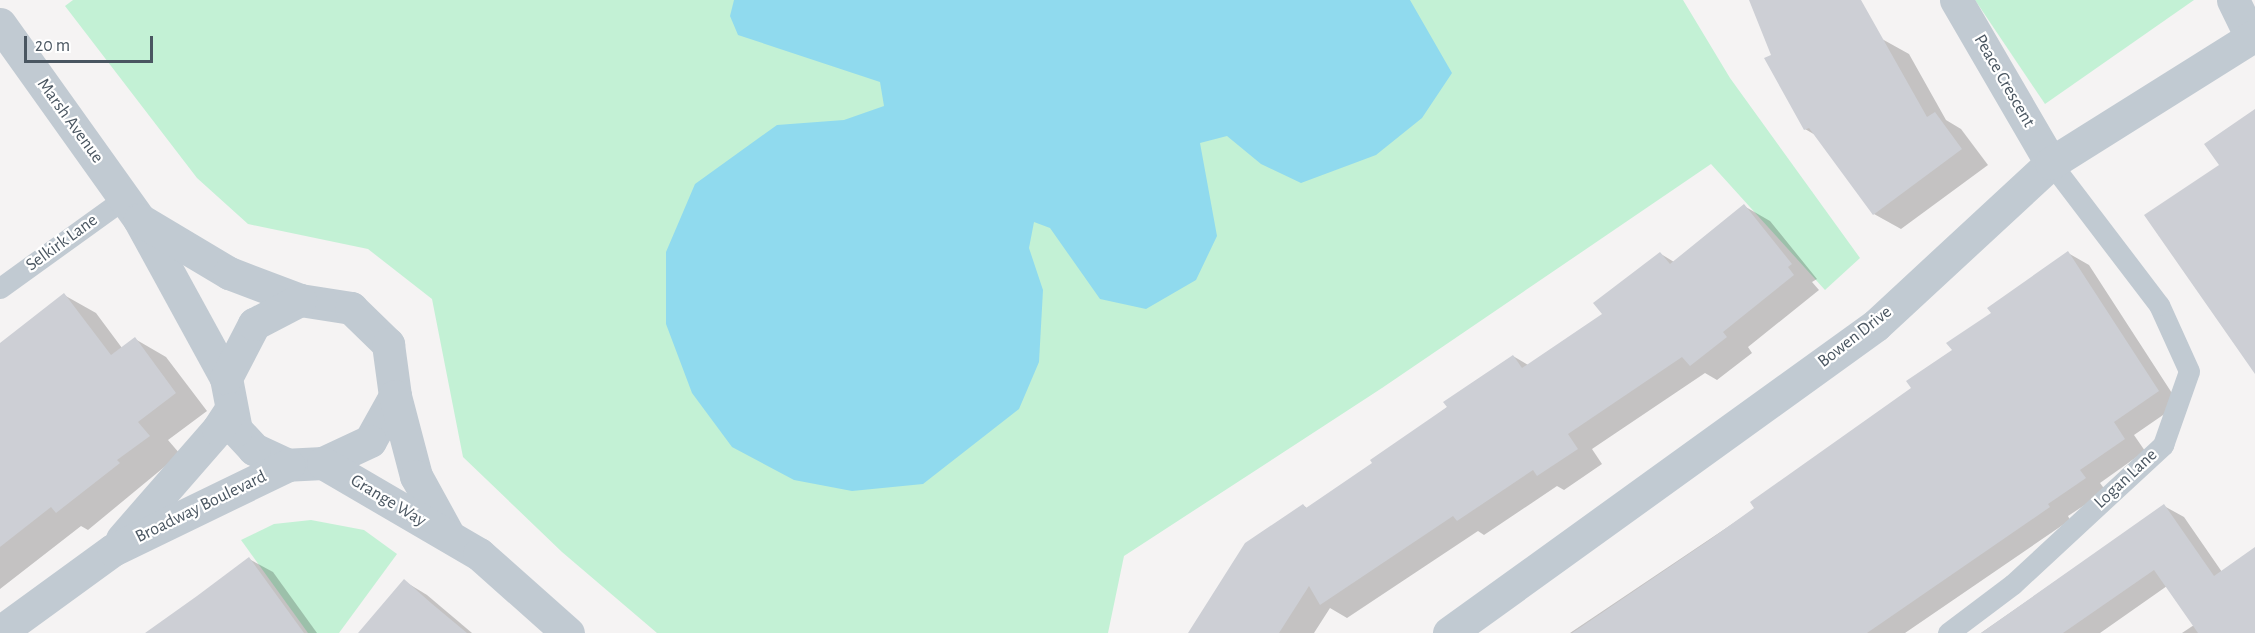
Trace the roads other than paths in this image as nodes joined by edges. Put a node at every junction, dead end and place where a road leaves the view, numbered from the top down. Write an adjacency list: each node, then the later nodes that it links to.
1 (1956, 0): 5 (street, Peace Crescent)
2 (2233, 0): 4 (street)
3 (0, 24): 6 (street, Marsh Avenue)
4 (2253, 36): 5 (street, Bowen Drive)
5 (2051, 163): 17 (street, Bowen Drive); 18 (lane, Logan Lane)
6 (132, 209): 7 (lane, Selkirk Lane); 8 (street, Marsh Avenue); 9 (street, Marsh Avenue)
7 (0, 288)
8 (300, 300): 9 (street); 10 (street)
9 (228, 393): 12 (street); 14 (street, Broadway Boulevard)
10 (395, 396): 11 (street); 13 (street, Grange Way)
11 (323, 463): 12 (street); 13 (street, Grange Way)
12 (288, 465): 14 (street, Broadway Boulevard)
13 (452, 540): 16 (street, Grange Way)
14 (113, 550): 15 (street, Broadway Boulevard)
15 (0, 632)
16 (568, 633)
17 (1449, 633)
18 (1948, 633)

